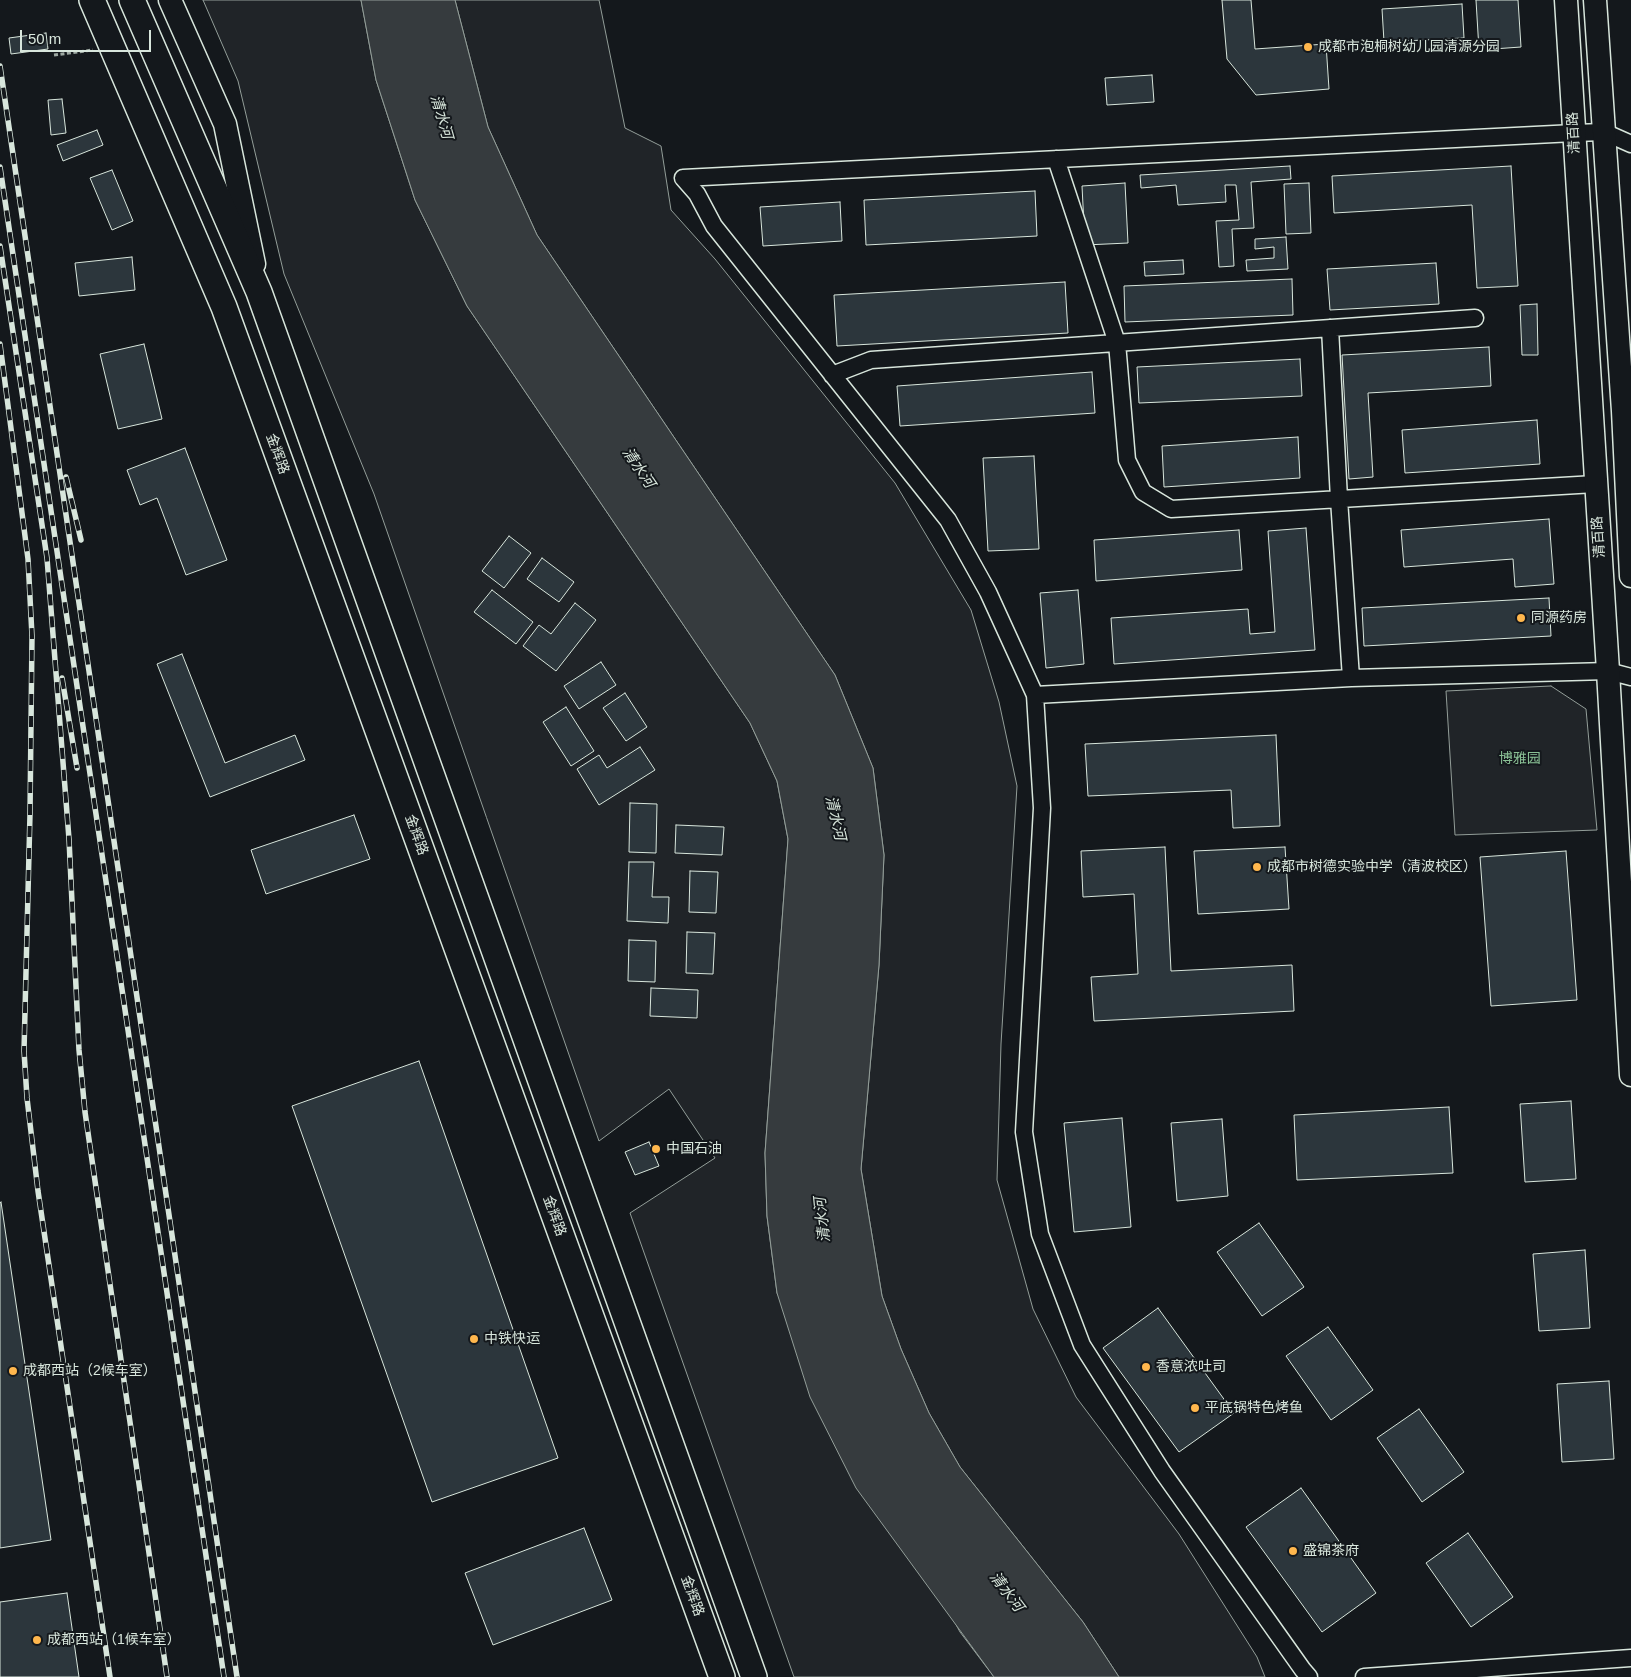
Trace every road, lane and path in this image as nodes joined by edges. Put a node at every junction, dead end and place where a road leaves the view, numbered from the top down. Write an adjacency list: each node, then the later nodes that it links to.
1 (92, 0): 27 (main road, 金辉路)
2 (132, 0): 12 (main road)
3 (170, 0): 12 (street)
4 (1566, 0): 9 (street, 清百路)
5 (1595, 0): 8 (street)
6 (98, 50): 7 (path)
7 (54, 55)
8 (1604, 132): 9 (street); 10 (street); 18 (street)
9 (1574, 133): 11 (street); 17 (street, 清百路)
10 (1631, 144)
11 (1056, 159): 15 (street); 16 (street)
12 (259, 292): 28 (main road)
13 (1475, 318): 14 (street)
14 (1330, 328): 15 (street); 19 (street)
15 (1117, 343): 16 (street); 19 (street)
16 (832, 375): 24 (street)
17 (1595, 484): 19 (street); 21 (street, 清百路)
18 (1629, 497): 20 (street)
19 (1339, 500): 23 (street)
20 (1631, 576)
21 (1608, 671): 22 (street); 23 (street); 25 (street, 清百路)
22 (1631, 677)
23 (1351, 678): 24 (street)
24 (1035, 695): 29 (street)
25 (1631, 1075)
26 (1631, 1658): 30 (street)
27 (722, 1677)
28 (754, 1677)
29 (1310, 1677)
30 (1364, 1677)

